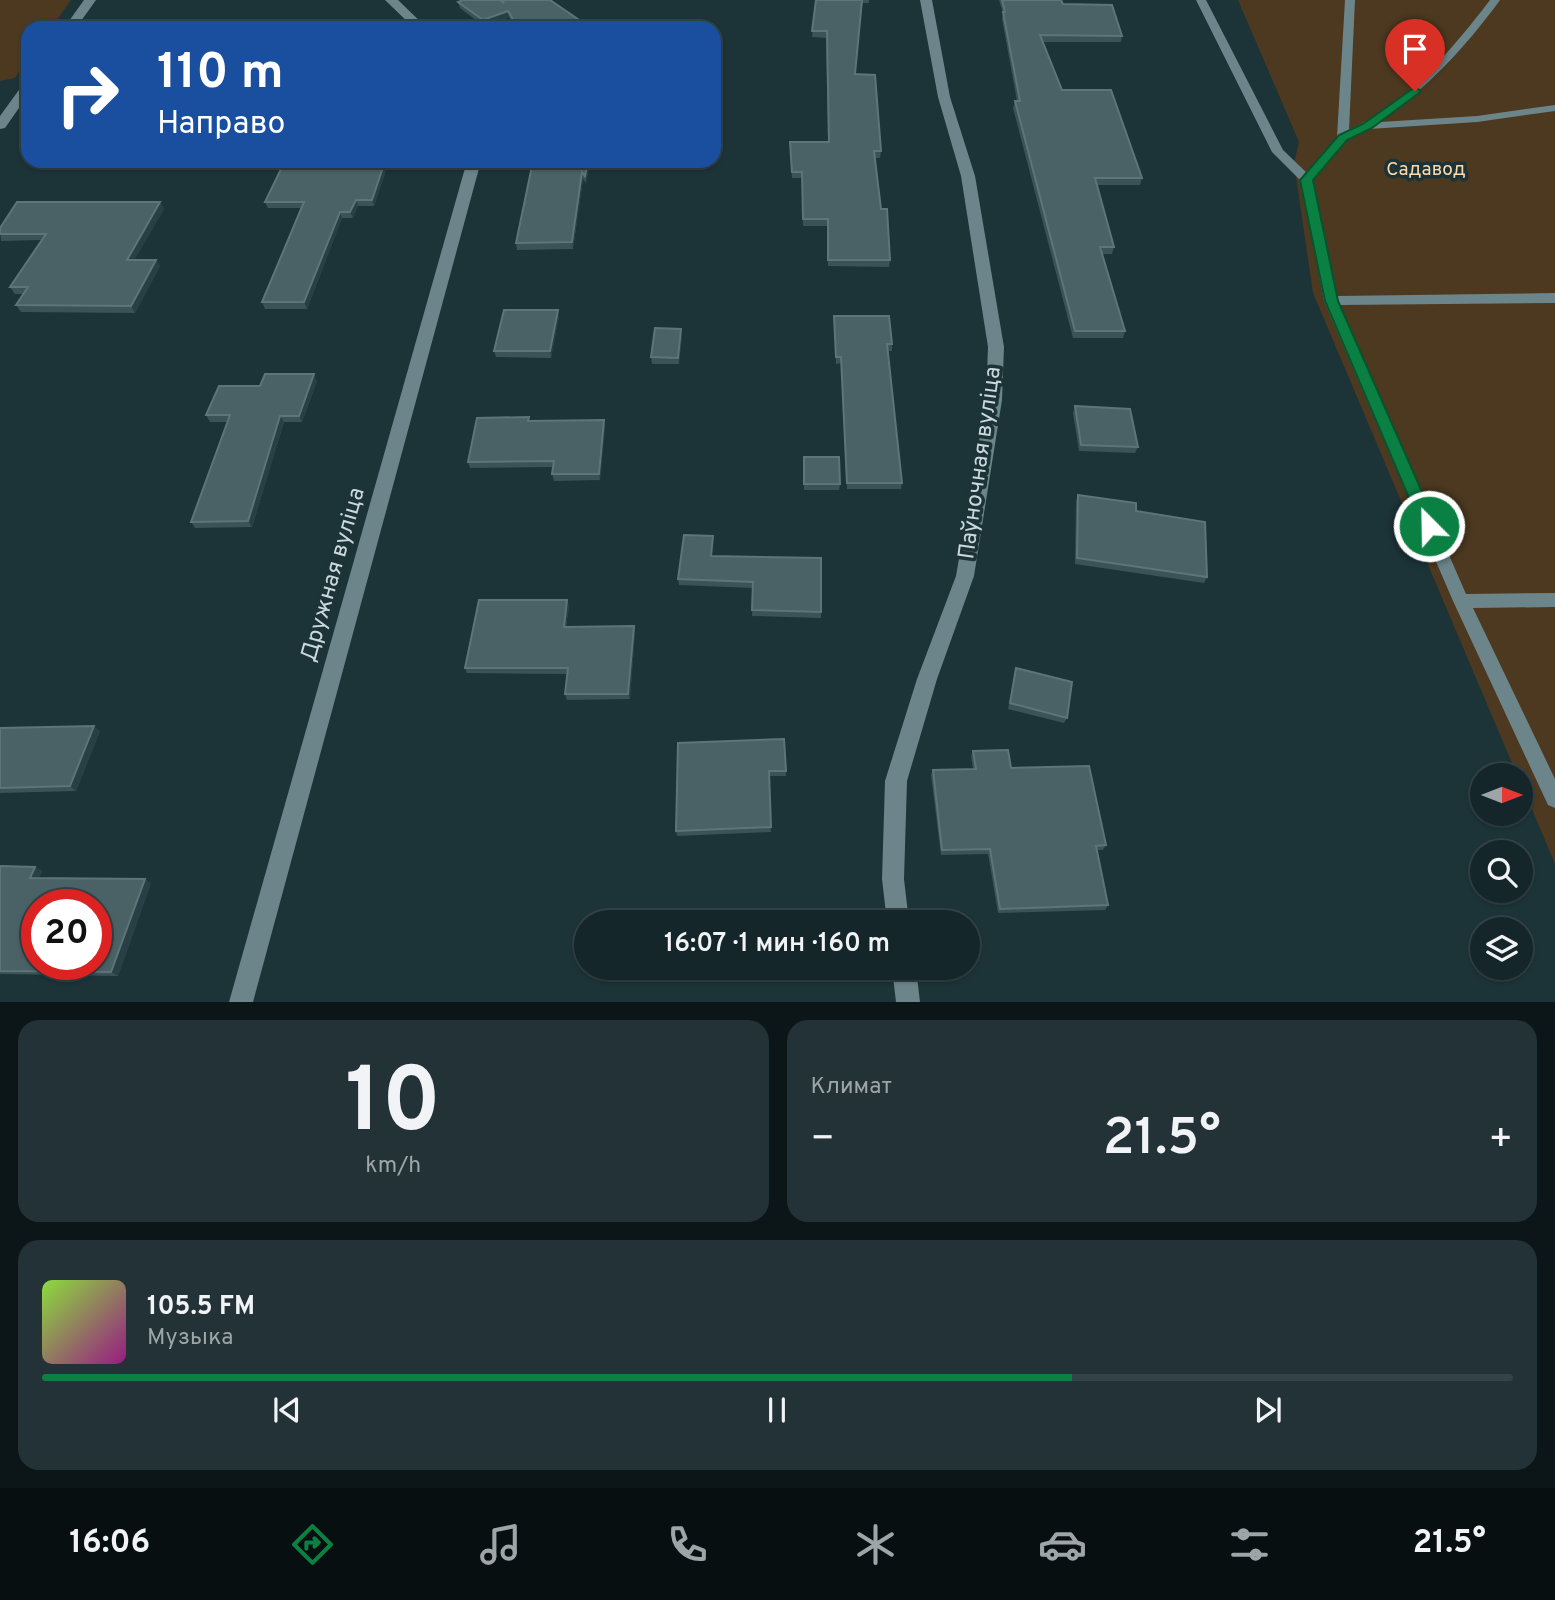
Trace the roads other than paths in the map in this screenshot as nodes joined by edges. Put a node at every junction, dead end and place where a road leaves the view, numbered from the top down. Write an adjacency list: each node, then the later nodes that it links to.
1 (90, 0): 7 (street)
2 (391, 0): 8 (street)
3 (926, 0): 21 (street, Паўночная вуліца)
4 (1201, 0): 15 (lane)
5 (1350, 0): 13 (lane)
6 (1494, 0): 12 (lane)
7 (75, 21)
8 (414, 21)
9 (21, 96): 11 (street)
10 (1555, 108): 12 (lane)
11 (0, 125)
12 (1367, 126): 13 (lane)
13 (1343, 138): 15 (lane)
14 (472, 168): 23 (street, Дружная вуліца)
15 (1307, 180): 17 (lane)
16 (1555, 298): 17 (lane)
17 (1331, 301): 19 (lane)
18 (1555, 600): 19 (lane)
19 (1461, 601): 20 (lane)
20 (1555, 799)
21 (897, 910)
22 (905, 980): 24 (street)
23 (241, 1002)
24 (908, 1002)

